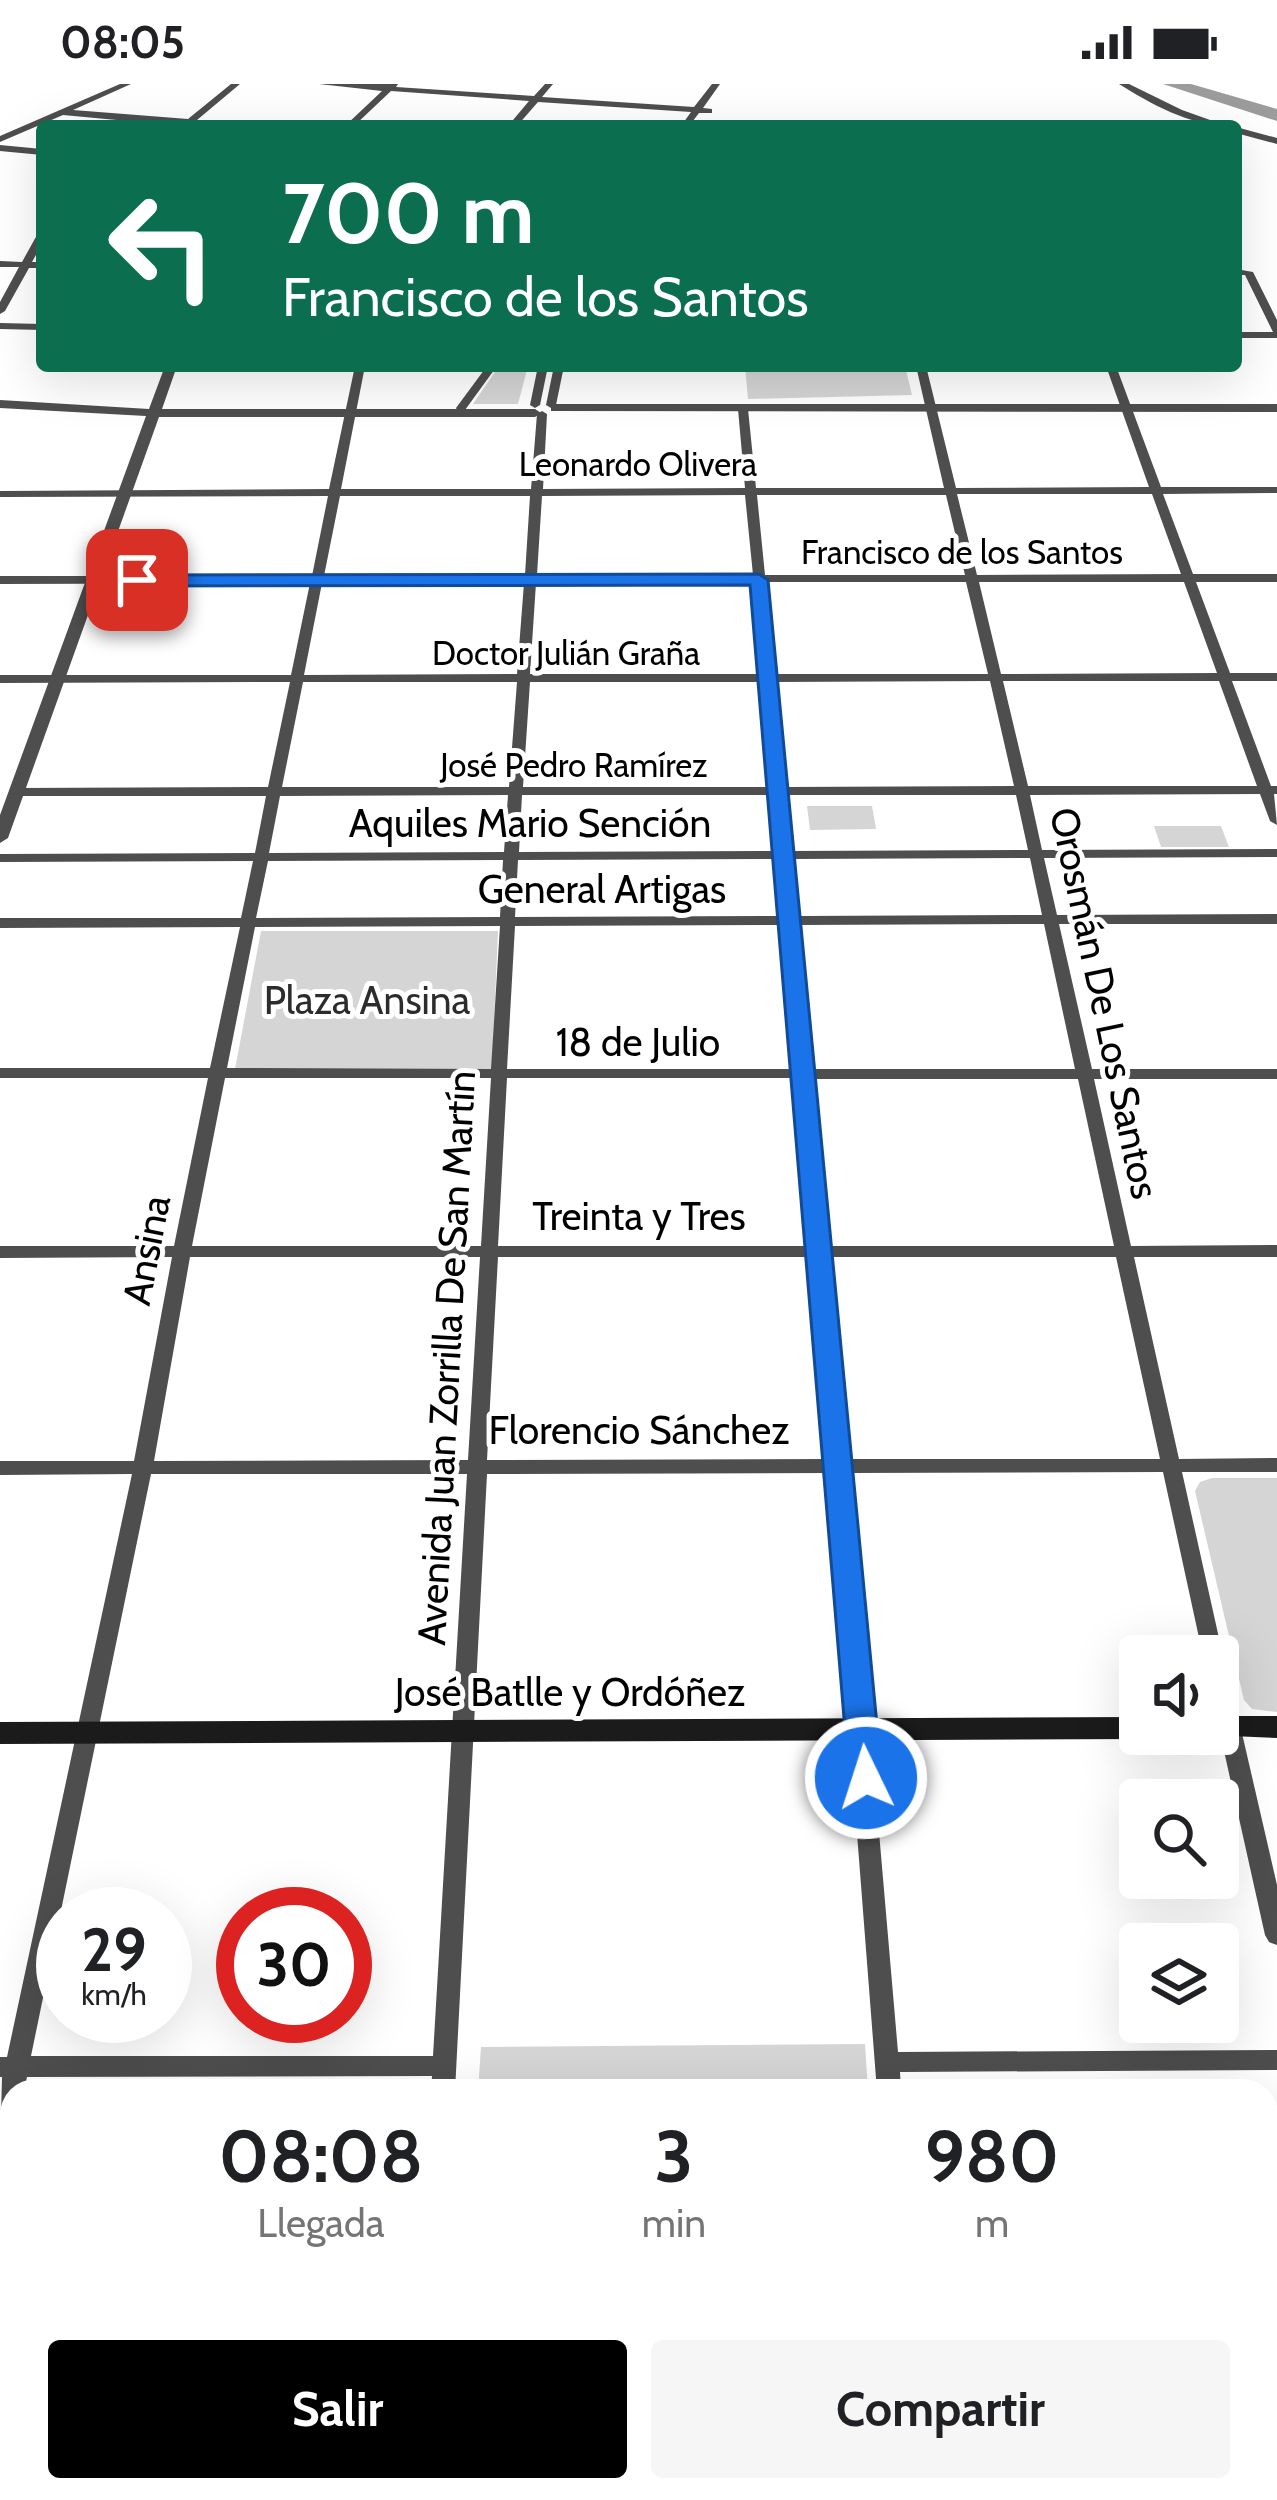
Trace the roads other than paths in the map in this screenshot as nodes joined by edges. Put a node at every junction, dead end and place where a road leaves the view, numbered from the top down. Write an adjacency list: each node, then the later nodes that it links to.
1 (127, 84): 11 (street)
2 (236, 84): 14 (street)
3 (323, 84): 8 (street)
4 (549, 84): 9 (street)
5 (716, 84): 10 (street)
6 (728, 84): 10 (street)
7 (1123, 84): 19 (street)
8 (391, 87): 9 (street); 15 (street)
9 (536, 99): 10 (street); 16 (street)
10 (703, 111): 17 (street); 18 (street)
11 (62, 112): 12 (street); 13 (street)
12 (46, 120)
13 (146, 120)
14 (193, 120)
15 (355, 120)
16 (517, 120)
17 (692, 120)
18 (700, 120)
19 (1204, 120)
20 (36, 125): 23 (street)
21 (1242, 132): 22 (street)
22 (1277, 141)
23 (0, 144): 24 (street)
24 (36, 151)
25 (36, 247): 27 (street)
26 (0, 264): 27 (street)
27 (27, 264): 28 (street); 30 (street)
28 (36, 265)
29 (1242, 272): 33 (street)
30 (0, 311)
31 (0, 326): 32 (street)
32 (36, 327)
33 (1277, 333): 34 (street)
34 (1242, 335)
35 (169, 372): 49 (street)
36 (359, 372): 50 (street, Ansina)
37 (487, 372): 43 (street)
38 (543, 372): 47 (street)
39 (557, 372): 47 (street)
40 (923, 372): 44 (street, Orosmán De Los Santos)
41 (1113, 372): 45 (street)
42 (0, 402): 49 (street)
43 (460, 408): 47 (street); 50 (street)
44 (932, 408): 45 (street); 48 (street); 51 (street, Orosmán De Los Santos)
45 (1127, 408): 46 (street); 52 (street)
46 (1277, 408)
47 (541, 409): 48 (street); 50 (street); 54 (street, Avenida Juan Zorrilla De San Martín)
48 (743, 409): 55 (street)
49 (155, 411): 50 (street); 58 (street)
50 (351, 411): 56 (street, Ansina)
51 (950, 490): 52 (street, Leonardo Olivera); 55 (street, Leonardo Olivera); 60 (street, Orosmán De Los Santos)
52 (1156, 490): 53 (street, Leonardo Olivera); 61 (street)
53 (1277, 490)
54 (537, 491): 55 (street, Leonardo Olivera); 56 (street, Leonardo Olivera); 64 (street, Avenida Juan Zorrilla De San Martín)
55 (751, 491): 65 (street)
56 (335, 493): 58 (street, Leonardo Olivera); 66 (street, Ansina)
57 (0, 494): 58 (street, Leonardo Olivera)
58 (123, 494): 63 (street)
59 (1277, 578): 61 (street, Francisco de los Santos)
60 (970, 579): 61 (street, Francisco de los Santos); 65 (street, Francisco de los Santos); 73 (street, Orosmán De Los Santos)
61 (1188, 579): 68 (street)
62 (0, 580): 63 (street, Francisco de los Santos)
63 (92, 580): 66 (street, Francisco de los Santos); 70 (street)
64 (532, 580): 65 (street, Francisco de los Santos); 66 (street, Francisco de los Santos); 71 (street, Avenida Juan Zorrilla De San Martín)
65 (759, 580): 72 (street)
66 (318, 581): 74 (street, Ansina)
67 (1277, 676): 68 (street, Doctor Julián Graña)
68 (1223, 677): 73 (street, Doctor Julián Graña); 76 (street)
69 (0, 679): 70 (street, Doctor Julián Graña)
70 (56, 679): 74 (street, Doctor Julián Graña); 78 (street)
71 (524, 679): 72 (street, Doctor Julián Graña); 74 (street, Doctor Julián Graña); 80 (street, Avenida Juan Zorrilla De San Martín)
72 (770, 680): 73 (street, Doctor Julián Graña); 77 (street)
73 (997, 680): 75 (street, Orosmán De Los Santos)
74 (296, 682): 79 (street, Ansina)
75 (1022, 790): 76 (street, José Pedro Ramírez); 77 (street, José Pedro Ramírez); 86 (street, Orosmán De Los Santos)
76 (1271, 790): 82 (street)
77 (780, 791): 80 (street, José Pedro Ramírez); 85 (street)
78 (8, 792): 79 (street, José Pedro Ramírez); 81 (street)
79 (273, 792): 80 (street, José Pedro Ramírez); 88 (street, Ansina)
80 (516, 792): 87 (street, Avenida Juan Zorrilla De San Martín)
81 (4, 814): 83 (street)
82 (1277, 820)
83 (0, 838)
84 (1277, 854): 86 (street, Aquiles Mario Sención)
85 (785, 855): 86 (street, Aquiles Mario Sención); 87 (street, Aquiles Mario Sención); 92 (street)
86 (1036, 855): 90 (street, Orosmán De Los Santos)
87 (511, 856): 88 (street, Aquiles Mario Sención); 93 (street, Avenida Juan Zorrilla De San Martín)
88 (260, 857): 89 (street, Aquiles Mario Sención); 95 (street, Ansina)
89 (0, 858)
90 (1051, 919): 91 (street, General Artigas); 92 (street, General Artigas); 100 (street, Orosmán De Los Santos)
91 (1277, 919)
92 (792, 920): 93 (street, General Artigas); 98 (street)
93 (508, 922): 95 (street, General Artigas); 101 (street, Avenida Juan Zorrilla De San Martín)
94 (0, 923): 95 (street, General Artigas)
95 (248, 925): 97 (street, Ansina)
96 (0, 1073): 97 (street, 18 de Julio)
97 (218, 1074): 101 (street, 18 de Julio); 103 (street, Ansina)
98 (806, 1074): 100 (street, 18 de Julio); 101 (street, 18 de Julio); 104 (street)
99 (1277, 1074): 100 (street, 18 de Julio)
100 (1082, 1075): 105 (street, Orosmán De Los Santos)
101 (500, 1076): 102 (street, Avenida Juan Zorrilla De San Martín)
102 (490, 1248): 103 (street, Treinta y Tres); 104 (street, Treinta y Tres); 111 (street, Avenida Juan Zorrilla De San Martín)
103 (182, 1250): 107 (street, Treinta y Tres); 110 (street, Ansina)
104 (821, 1250): 105 (street, Treinta y Tres); 112 (street)
105 (1123, 1251): 106 (street, Treinta y Tres); 108 (street, Orosmán De Los Santos)
106 (1277, 1251)
107 (0, 1252)
108 (1168, 1465): 109 (street, Florencio Sánchez); 112 (street, Florencio Sánchez); 114 (street, Orosmán De Los Santos)
109 (1277, 1465)
110 (143, 1466): 111 (street, Florencio Sánchez); 113 (street, Florencio Sánchez); 121 (street, Ansina)
111 (478, 1466): 112 (street, Florencio Sánchez); 119 (street, Avenida Juan Zorrilla De San Martín)
112 (839, 1466): 118 (street)
113 (0, 1468)
114 (1208, 1635)
115 (1239, 1727): 116 (main road)
116 (1277, 1727)
117 (1119, 1728): 118 (main road, José Batlle y Ordóñez)
118 (862, 1730): 119 (main road, José Batlle y Ordóñez); 125 (street)
119 (466, 1731): 121 (main road, José Batlle y Ordóñez); 127 (street, Avenida Juan Zorrilla De San Martín)
120 (0, 1733): 121 (main road, José Batlle y Ordóñez)
121 (89, 1733): 126 (street, Ansina)
122 (1231, 1755): 123 (street)
123 (1277, 1936)
124 (1277, 2060): 125 (street)
125 (887, 2062): 128 (street)
126 (8, 2067): 127 (street)
127 (443, 2079)
128 (888, 2079)

